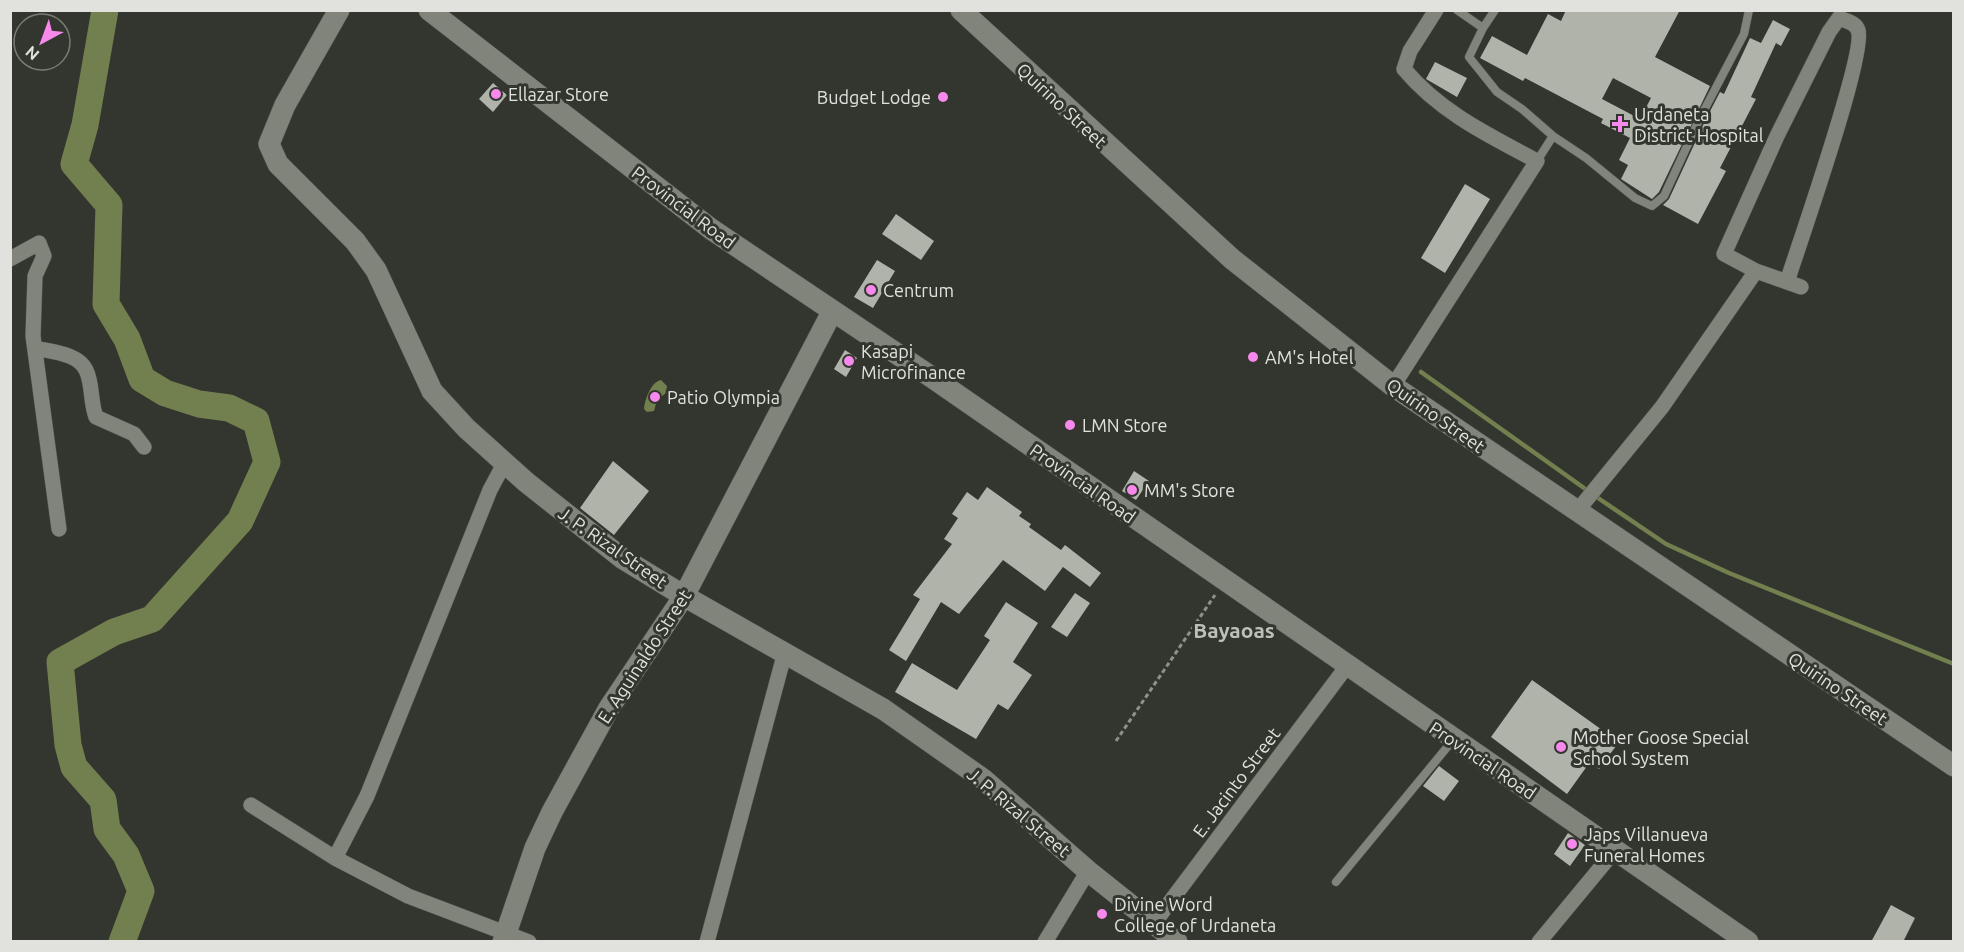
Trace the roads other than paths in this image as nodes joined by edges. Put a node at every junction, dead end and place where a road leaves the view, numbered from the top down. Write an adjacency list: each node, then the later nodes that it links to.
1 (339, 10): 17 (street, J. P. Rizal Street)
2 (429, 10): 13 (street, Provincial Road)
3 (961, 10): 15 (street, Quirino Street)
4 (1436, 10): 10 (street)
5 (1457, 10): 8 (lane)
6 (1495, 10): 8 (lane)
7 (1749, 10): 9 (lane)
8 (1483, 28): 9 (lane)
9 (1553, 136): 10 (lane)
10 (1537, 161): 15 (street)
11 (10, 259): 14 (street)
12 (1756, 271): 12 (street); 18 (street)
13 (832, 312): 20 (street, E. Aguinaldo Street); 22 (street, Provincial Road)
14 (35, 348): 16 (street); 19 (street)
15 (1393, 386): 18 (street, Quirino Street)
16 (144, 447)
17 (505, 462): 20 (street, J. P. Rizal Street); 27 (street)
18 (1578, 510): 24 (street, Quirino Street)
19 (59, 529)
20 (684, 596): 21 (street, J. P. Rizal Street); 31 (street, E. Aguinaldo Street)
21 (785, 652): 28 (street, J. P. Rizal Street); 33 (street)
22 (1347, 666): 23 (street, Provincial Road); 30 (street, E. Jacinto Street)
23 (1454, 740): 26 (street, Provincial Road); 29 (lane)
24 (1953, 766)
25 (251, 805): 27 (street)
26 (1616, 849): 36 (street); 37 (street, Provincial Road)
27 (335, 858): 31 (street)
28 (1088, 871): 30 (street, J. P. Rizal Street); 34 (street)
29 (1336, 882)
30 (1155, 922): 35 (street, J. P. Rizal Street)
31 (504, 937): 32 (street)
32 (529, 942)
33 (707, 942)
34 (1045, 942)
35 (1177, 942)
36 (1539, 942)
37 (1748, 942)

